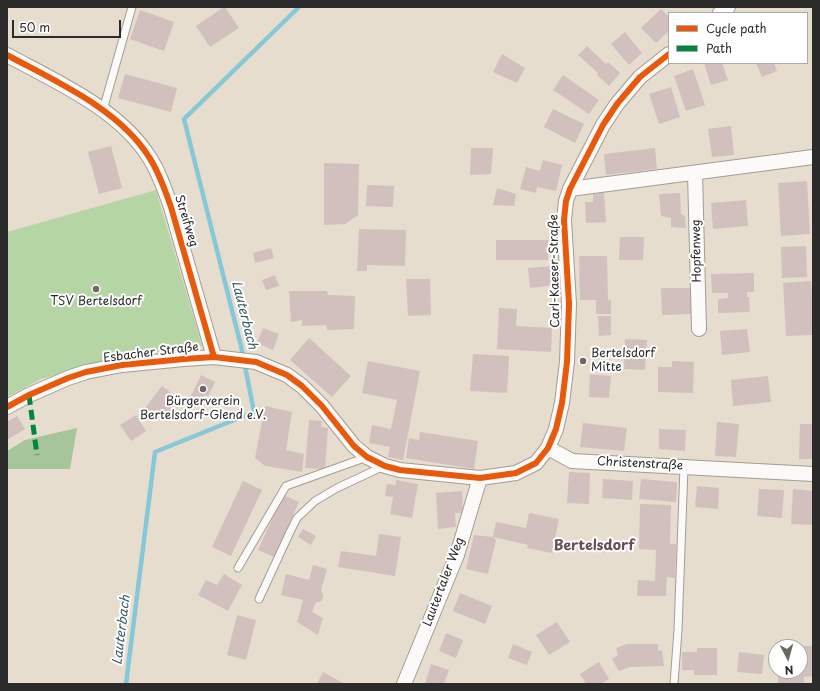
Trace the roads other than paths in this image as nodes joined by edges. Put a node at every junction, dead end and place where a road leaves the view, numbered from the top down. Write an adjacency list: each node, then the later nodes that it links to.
1 (132, 7): 4 (lane)
2 (7, 55): 4 (street, Streifweg)
3 (668, 55): 7 (street, Carl-Kaeser-Straße)
4 (103, 110): 9 (street, Streifweg)
5 (813, 158): 6 (street)
6 (696, 173): 7 (street); 8 (street, Hopfenweg)
7 (570, 189): 11 (street, Carl-Kaeser-Straße)
8 (699, 329)
9 (214, 357): 10 (street, Esbacher Straße); 12 (street, Esbacher Straße)
10 (7, 407)
11 (548, 448): 14 (street, Christenstraße); 16 (street)
12 (368, 457): 13 (street, Esbacher Straße); 17 (lane)
13 (385, 466): 16 (street, Esbacher Straße); 18 (lane)
14 (684, 467): 15 (street, Christenstraße); 20 (lane)
15 (813, 474)
16 (480, 478): 19 (street, Lautertaler Weg)
17 (238, 568)
18 (260, 599)
19 (404, 684)
20 (674, 684)

